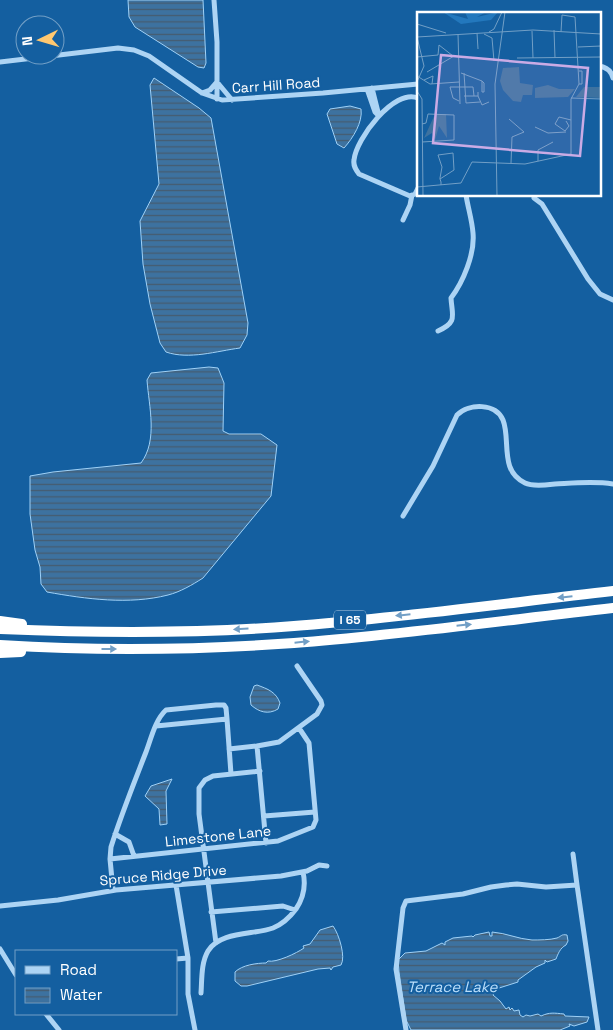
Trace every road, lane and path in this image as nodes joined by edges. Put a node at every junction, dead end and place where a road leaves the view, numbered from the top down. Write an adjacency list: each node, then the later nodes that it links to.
1 (214, 0): 5 (street)
2 (0, 62): 8 (street, Carr Hill Road)
3 (600, 66): 4 (street)
4 (613, 78)
5 (217, 82): 8 (street); 10 (street); 11 (street)
6 (417, 84): 7 (street, Carr Hill Road)
7 (370, 88): 11 (street, Carr Hill Road); 12 (street)
8 (202, 94): 10 (street, Carr Hill Road)
9 (417, 98): 12 (street)
10 (217, 99): 11 (street, Carr Hill Road)
11 (232, 100)
12 (379, 116): 14 (street)
13 (417, 189): 14 (street)
14 (412, 195): 17 (street)
15 (466, 196): 19 (street)
16 (534, 198): 18 (street)
17 (404, 220)
18 (613, 300)
19 (438, 331)
20 (613, 484): 21 (street)
21 (404, 516)
22 (613, 591): 26 (highway, I 65, one-way to 26)
23 (613, 608): 28 (highway, I 65, one-way to 23)
24 (0, 621): 26 (highway)
25 (0, 629): 26 (highway, I 65)
26 (85, 632)
27 (0, 645): 28 (highway, I 65)
28 (60, 648): 29 (highway)
29 (0, 654)
30 (296, 666): 33 (street)
31 (227, 719): 32 (street); 32 (street); 35 (street)
32 (156, 726): 40 (street)
33 (299, 728): 34 (street); 38 (street)
34 (257, 746): 35 (street); 36 (street)
35 (229, 749): 37 (street)
36 (260, 771): 37 (street); 39 (street)
37 (231, 774): 42 (street)
38 (315, 812): 39 (street); 41 (street, Limestone Lane)
39 (264, 816): 41 (street)
40 (115, 834): 44 (street); 45 (street)
41 (266, 843): 42 (street, Limestone Lane)
42 (203, 850): 44 (street, Limestone Lane); 48 (street)
43 (573, 854): 50 (street)
44 (134, 856): 45 (street, Limestone Lane)
45 (110, 859): 51 (street)
46 (327, 866): 47 (street, Spruce Ridge Drive)
47 (303, 872): 48 (street, Spruce Ridge Drive); 53 (street)
48 (207, 882): 49 (street, Spruce Ridge Drive); 54 (street)
49 (176, 885): 51 (street, Spruce Ridge Drive); 57 (street)
50 (577, 885): 64 (street); 65 (street)
51 (113, 890): 52 (street, Spruce Ridge Drive)
52 (0, 906)
53 (295, 910): 54 (street); 55 (street)
54 (211, 912): 55 (street)
55 (216, 943): 60 (street)
56 (0, 949): 59 (street)
57 (188, 958): 58 (street); 63 (street)
58 (178, 959)
59 (15, 973)
60 (201, 993)
61 (47, 1015): 62 (street)
62 (58, 1030)
63 (195, 1030)
64 (406, 1030)
65 (598, 1030)

